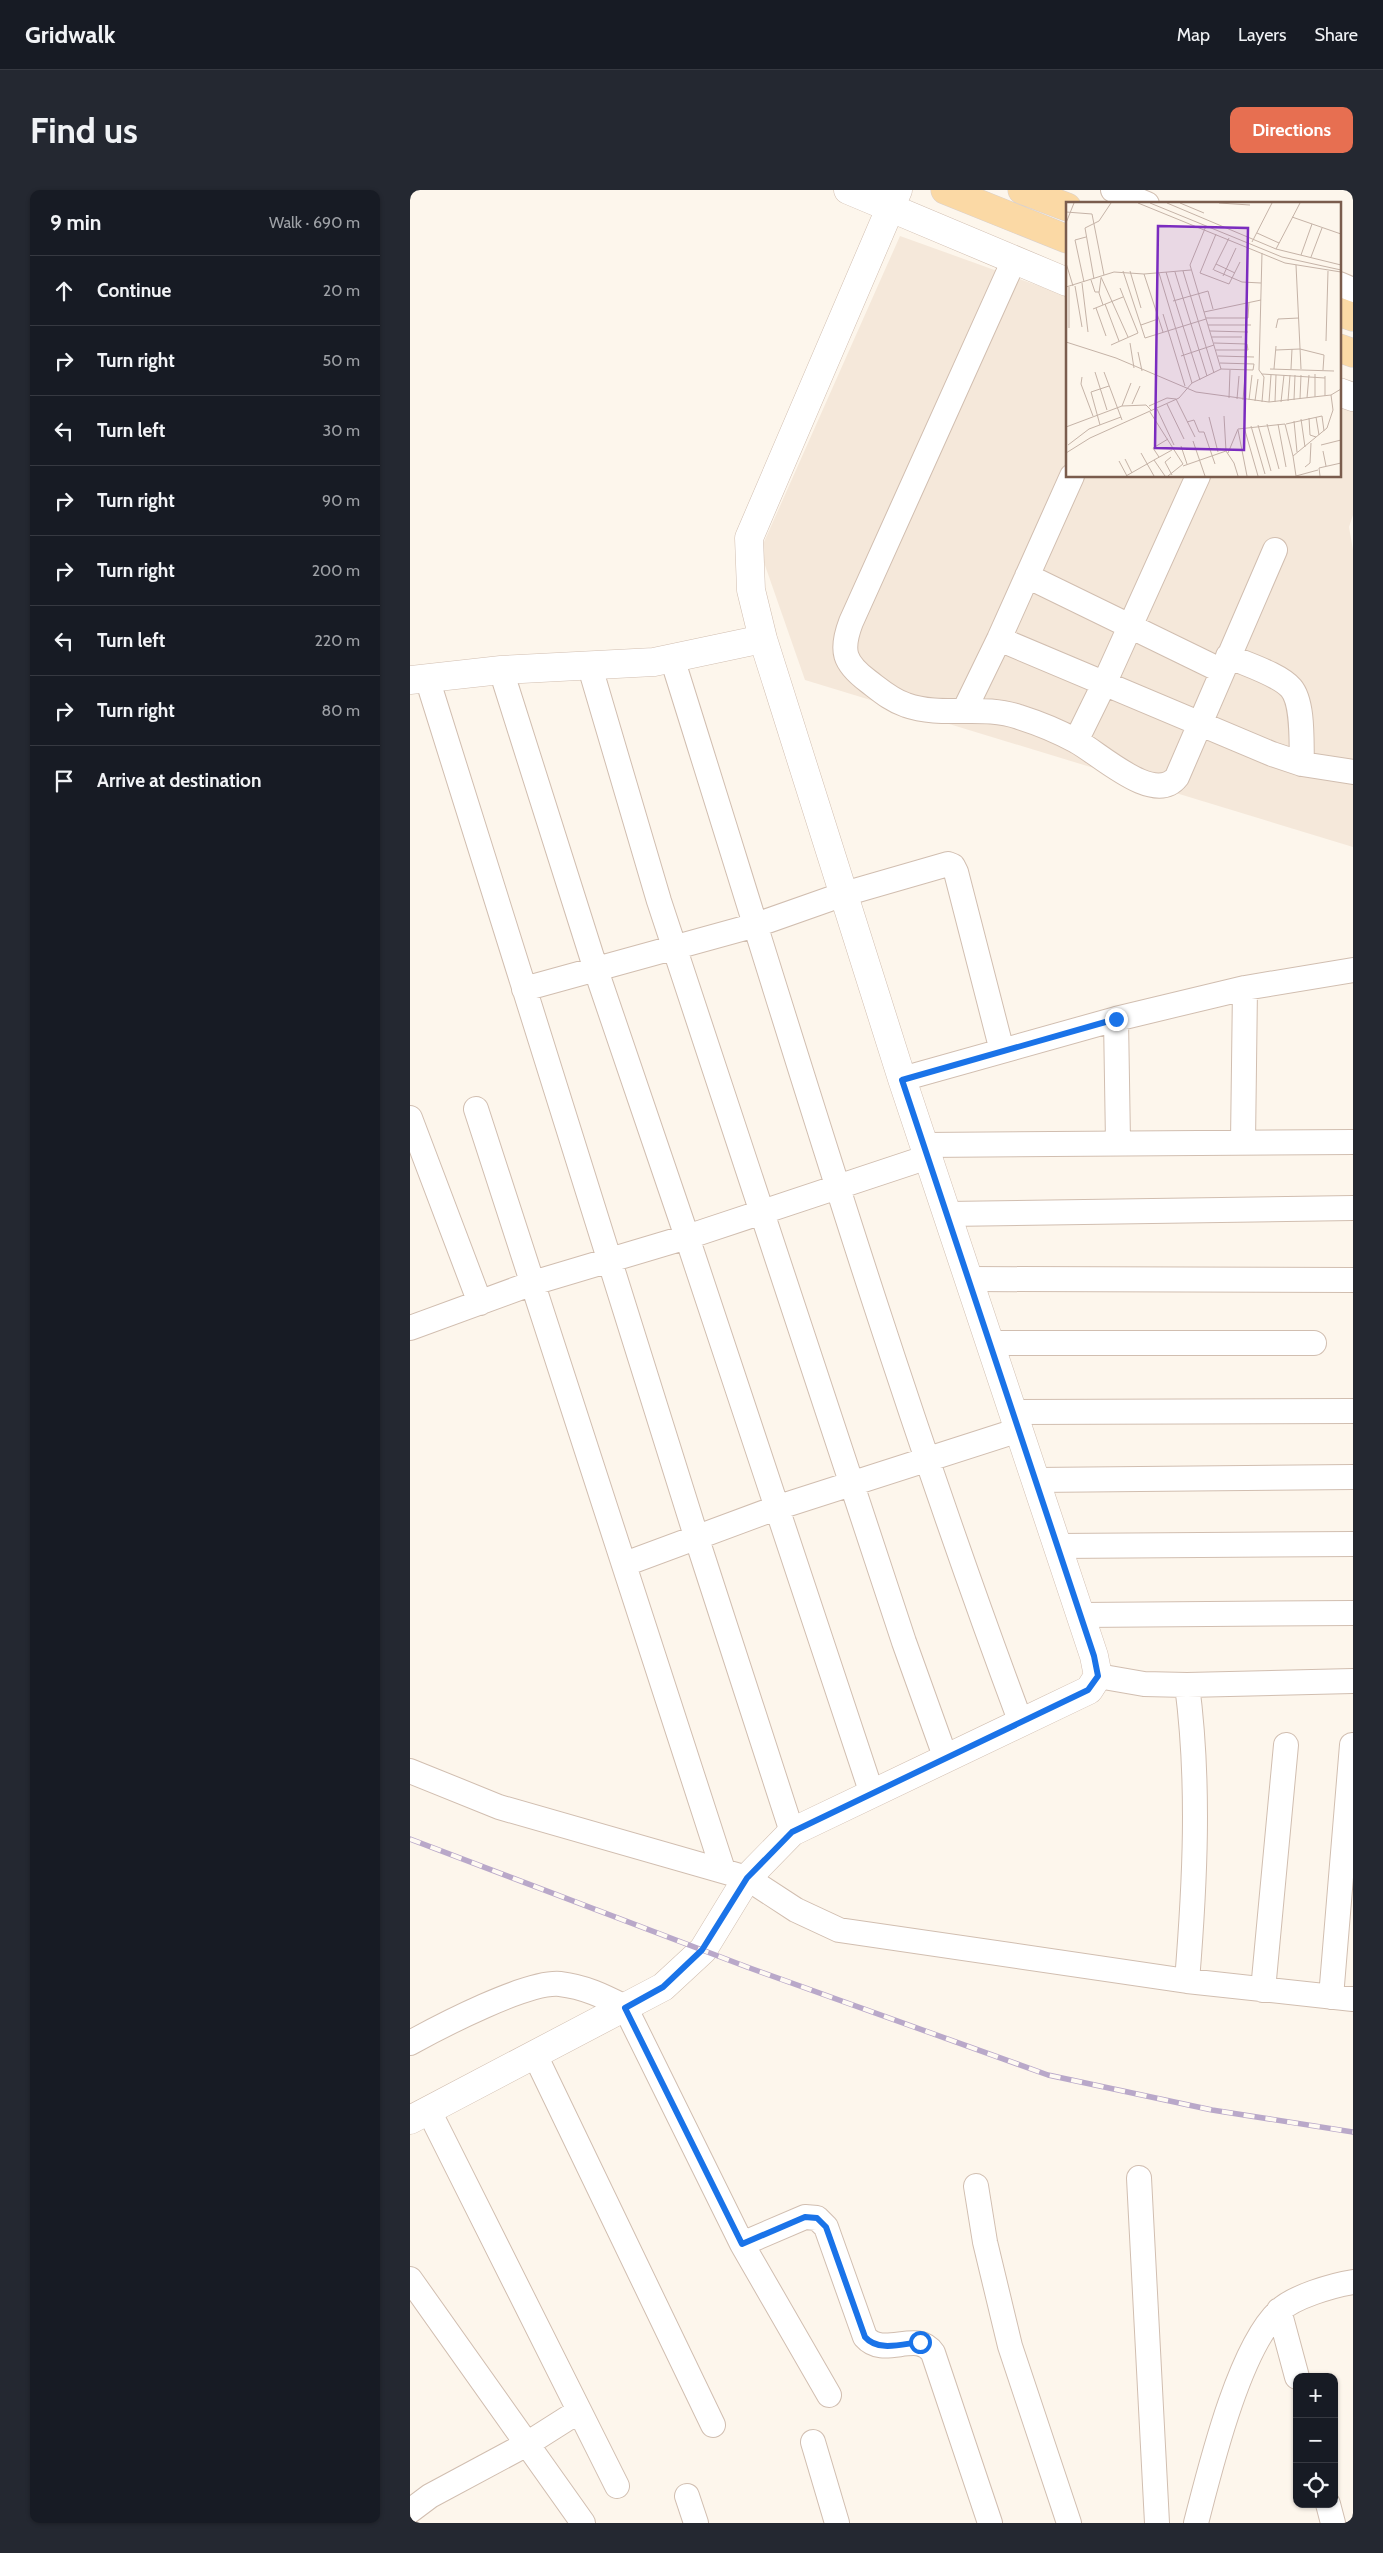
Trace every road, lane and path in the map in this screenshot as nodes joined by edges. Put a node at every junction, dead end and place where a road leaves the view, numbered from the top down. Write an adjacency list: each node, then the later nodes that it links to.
1 (848, 190): 5 (street)
2 (945, 190): 8 (main road)
3 (1022, 190): 7 (main road)
4 (1113, 190): 6 (street)
5 (895, 198): 9 (street); 24 (street)
6 (1142, 202)
7 (1066, 207)
8 (1066, 239)
9 (1014, 260): 10 (street); 32 (street)
10 (1066, 282)
11 (1341, 285): 12 (street)
12 (1353, 290)
13 (1341, 313): 14 (main road)
14 (1353, 317)
15 (1341, 349): 16 (main road)
16 (1353, 353)
17 (1341, 393): 18 (street)
18 (1353, 397)
19 (1071, 478): 22 (street)
20 (1197, 478): 23 (street)
21 (1275, 550): 27 (street)
22 (1027, 576): 23 (street); 25 (street)
23 (1130, 626): 27 (street); 31 (street)
24 (763, 639): 26 (street); 37 (street)
25 (999, 639): 31 (street); 32 (street)
26 (672, 658): 28 (street); 38 (street)
27 (1225, 664): 33 (street); 35 (street)
28 (590, 667): 29 (street); 39 (street)
29 (501, 670): 30 (street); 40 (street)
30 (419, 679): 42 (street)
31 (1104, 684): 33 (street); 34 (street)
32 (964, 711): 34 (street)
33 (1198, 724): 34 (street); 35 (street)
34 (1076, 741)
35 (1302, 764): 36 (street)
36 (1353, 772)
37 (844, 894): 38 (street); 45 (street); 46 (street)
38 (756, 925): 39 (street); 54 (street)
39 (675, 949): 40 (street); 56 (street)
40 (596, 970): 42 (street); 58 (street)
41 (1353, 970): 43 (street)
42 (524, 988): 59 (street)
43 (1245, 988): 44 (street); 50 (street)
44 (1116, 1019): 45 (street); 49 (street)
45 (1002, 1051): 46 (street)
46 (902, 1080): 52 (street)
47 (476, 1109): 62 (street)
48 (410, 1118): 53 (street)
49 (1118, 1142): 50 (street); 52 (street)
50 (1244, 1142): 51 (street)
51 (1353, 1142)
52 (926, 1151): 54 (street); 57 (street)
53 (418, 1164): 63 (street)
54 (838, 1187): 56 (street); 69 (street)
55 (1353, 1208): 57 (street)
56 (761, 1212): 58 (street); 72 (street)
57 (947, 1214): 60 (street)
58 (688, 1237): 59 (street); 73 (street)
59 (609, 1260): 62 (street); 74 (street)
60 (969, 1279): 61 (street); 65 (street)
61 (1353, 1280)
62 (534, 1283): 63 (street); 77 (street)
63 (480, 1303): 64 (street)
64 (410, 1328)
65 (990, 1343): 66 (street); 68 (street)
66 (1314, 1343)
67 (1353, 1412): 68 (street)
68 (1016, 1421): 69 (street); 71 (street)
69 (928, 1460): 72 (street); 83 (street)
70 (1353, 1478): 71 (street)
71 (1035, 1480): 76 (street)
72 (852, 1485): 73 (street); 86 (street)
73 (776, 1508): 74 (street); 88 (street)
74 (696, 1536): 77 (street); 89 (street)
75 (1353, 1544): 76 (street)
76 (1058, 1546): 79 (street)
77 (625, 1564): 90 (street)
78 (1353, 1613): 79 (street)
79 (1080, 1615): 80 (street)
80 (1098, 1676): 82 (street); 83 (street)
81 (1353, 1681): 82 (street)
82 (1187, 1685): 91 (street)
83 (1020, 1723): 86 (street)
84 (1286, 1745): 92 (street)
85 (1352, 1745): 93 (street)
86 (946, 1759): 88 (street)
87 (410, 1771): 90 (street)
88 (872, 1794): 89 (street)
89 (792, 1832): 90 (street)
90 (735, 1874): 91 (street); 94 (street)
91 (1187, 1981): 92 (street)
92 (1263, 1990): 93 (street)
93 (1342, 1998)
94 (625, 2008): 95 (street); 96 (street); 100 (street)
95 (410, 2043)
96 (536, 2055): 97 (street); 107 (street)
97 (420, 2116): 106 (street)
98 (1140, 2178): 119 (street)
99 (976, 2186): 118 (street)
100 (742, 2244): 105 (street); 117 (street)
101 (410, 2279): 109 (street)
102 (1352, 2287): 103 (street)
103 (1280, 2310): 104 (street); 120 (street)
104 (1296, 2373)
105 (829, 2395)
106 (579, 2411): 109 (street); 110 (street)
107 (713, 2425)
108 (813, 2442): 116 (street)
109 (527, 2444): 113 (street); 114 (street)
110 (617, 2486)
111 (687, 2496): 115 (street)
112 (1329, 2508): 121 (street)
113 (410, 2512)
114 (583, 2523)
115 (696, 2523)
116 (837, 2523)
117 (990, 2523)
118 (1069, 2523)
119 (1156, 2523)
120 (1196, 2523)
121 (1333, 2523)

